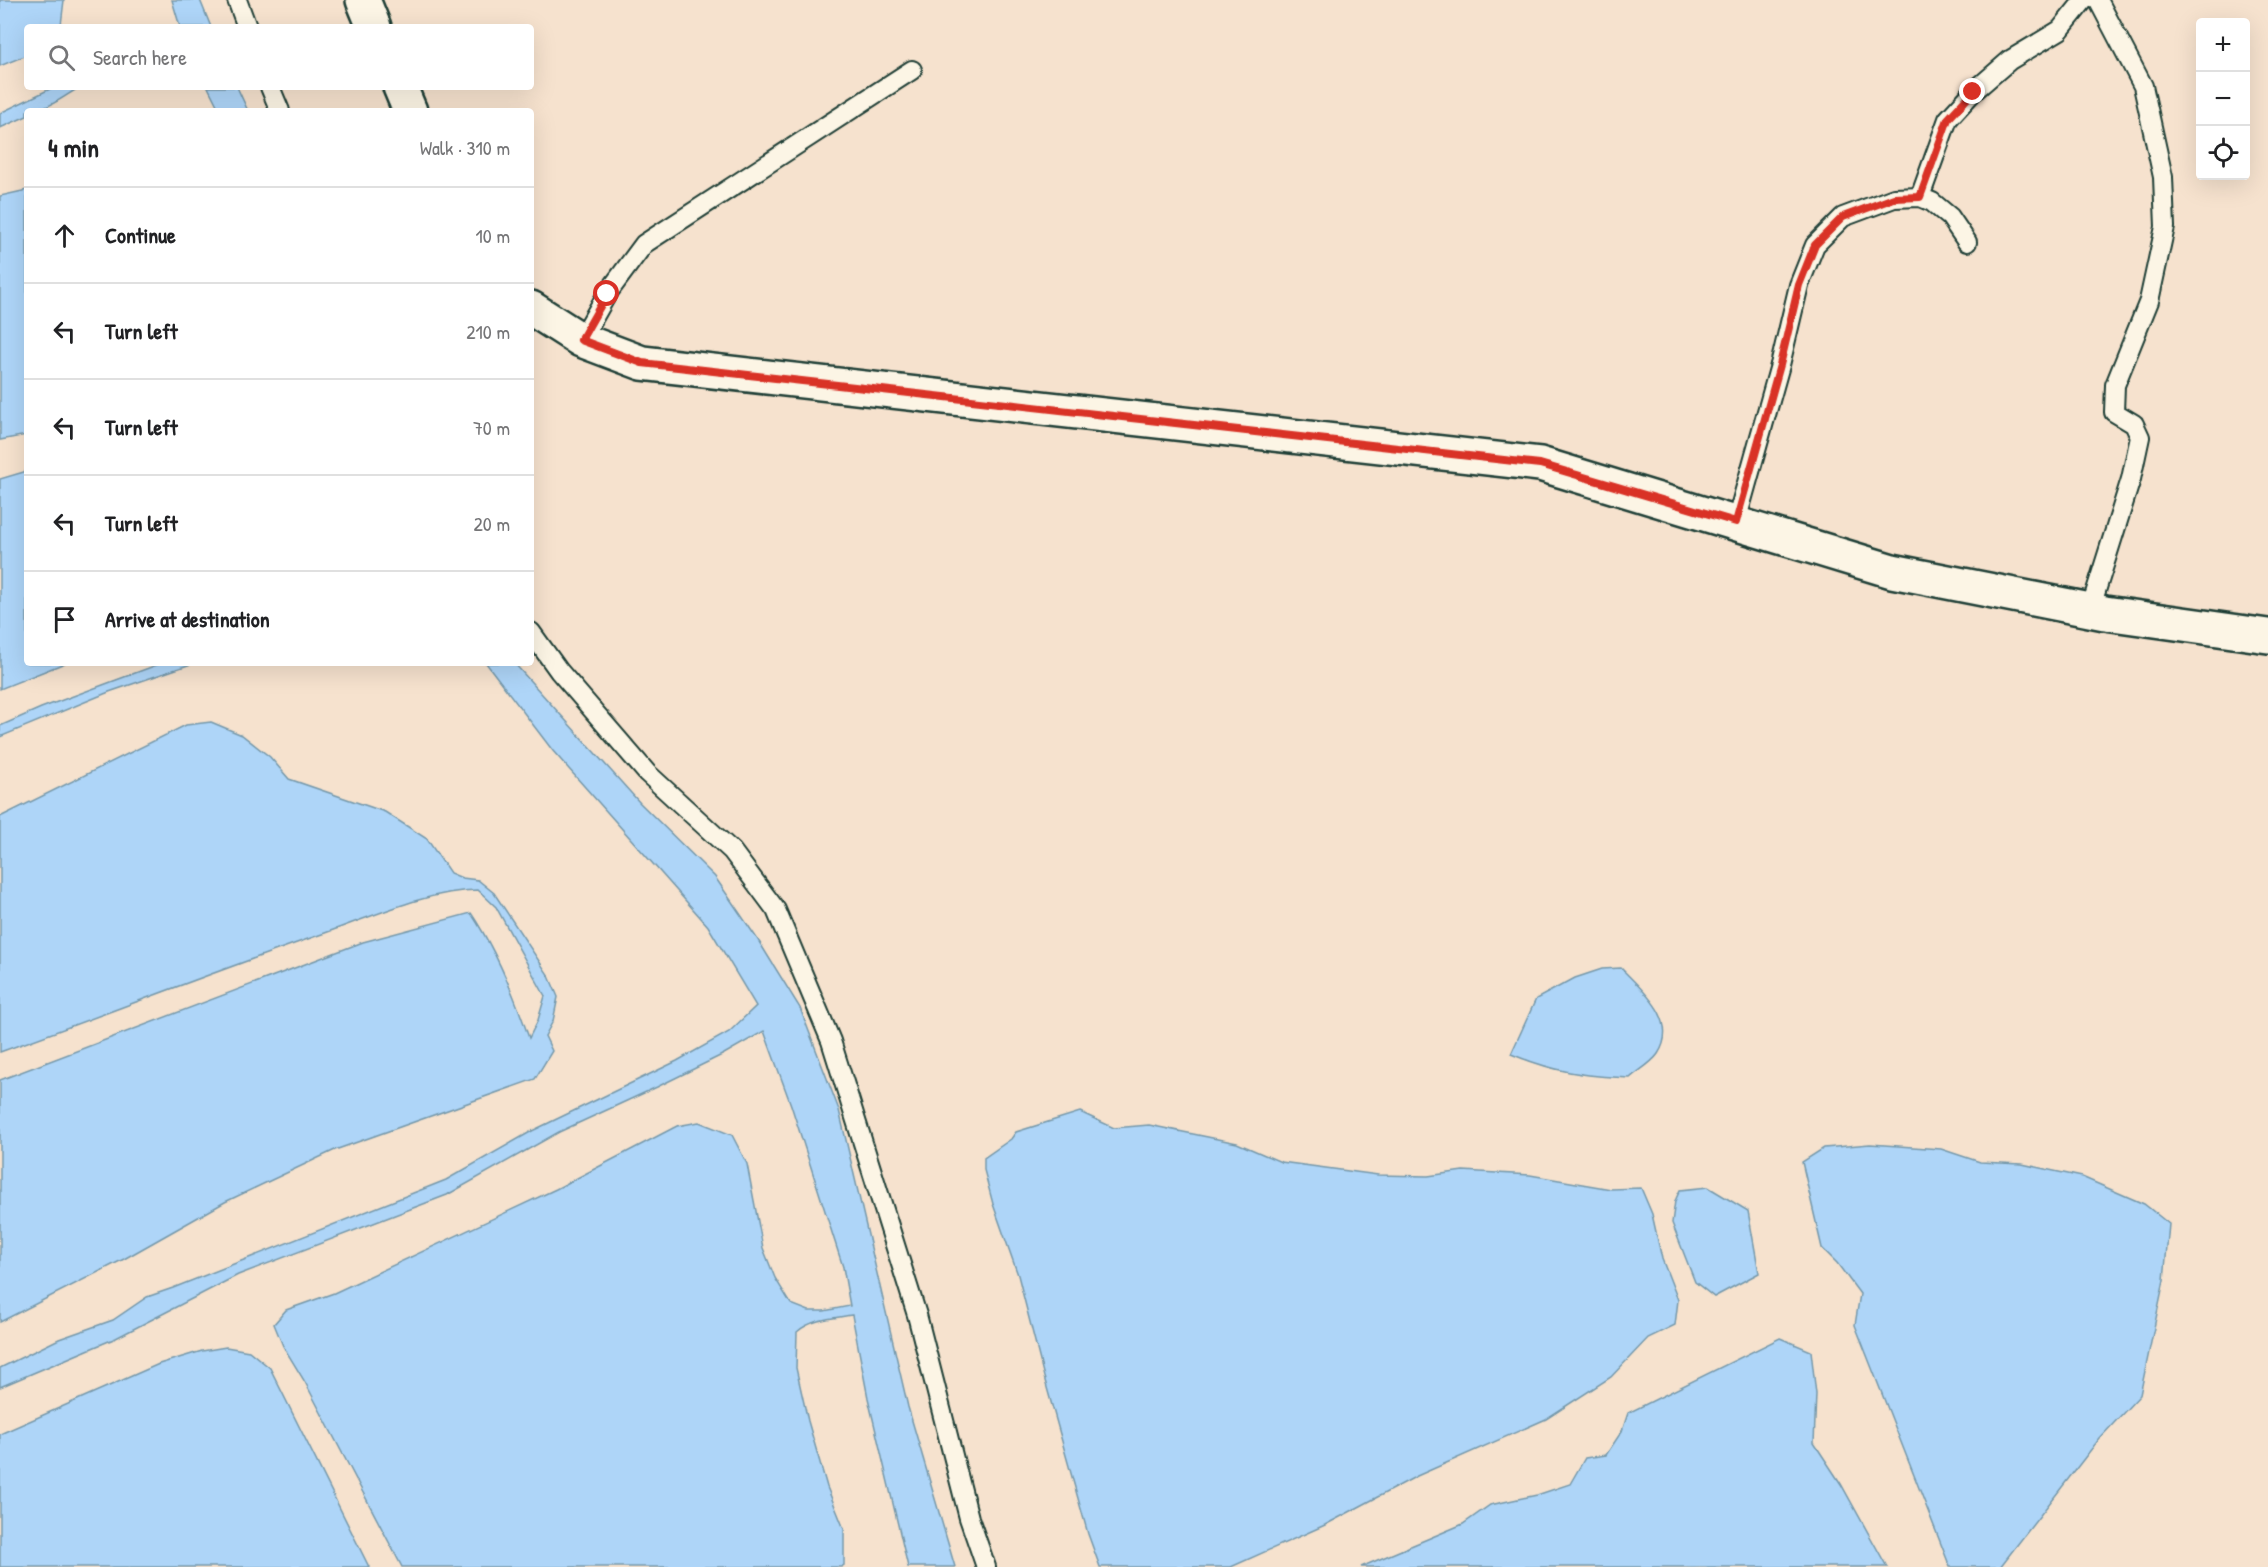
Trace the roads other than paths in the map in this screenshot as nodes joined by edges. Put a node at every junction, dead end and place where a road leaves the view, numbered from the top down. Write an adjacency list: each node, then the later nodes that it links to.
1 (237, 0): 5 (lane)
2 (363, 0): 6 (street)
3 (2084, 0): 12 (lane)
4 (2098, 0): 17 (lane)
5 (246, 24)
6 (373, 24)
7 (912, 70): 15 (lane)
8 (271, 90): 10 (lane)
9 (401, 90): 11 (street)
10 (279, 108)
11 (409, 108)
12 (1920, 197): 13 (lane); 16 (lane)
13 (1967, 242)
14 (534, 310): 15 (street)
15 (581, 340): 16 (street)
16 (1736, 522): 17 (street)
17 (2090, 610): 19 (street)
18 (534, 636): 20 (lane)
19 (2268, 636)
20 (986, 1567)

